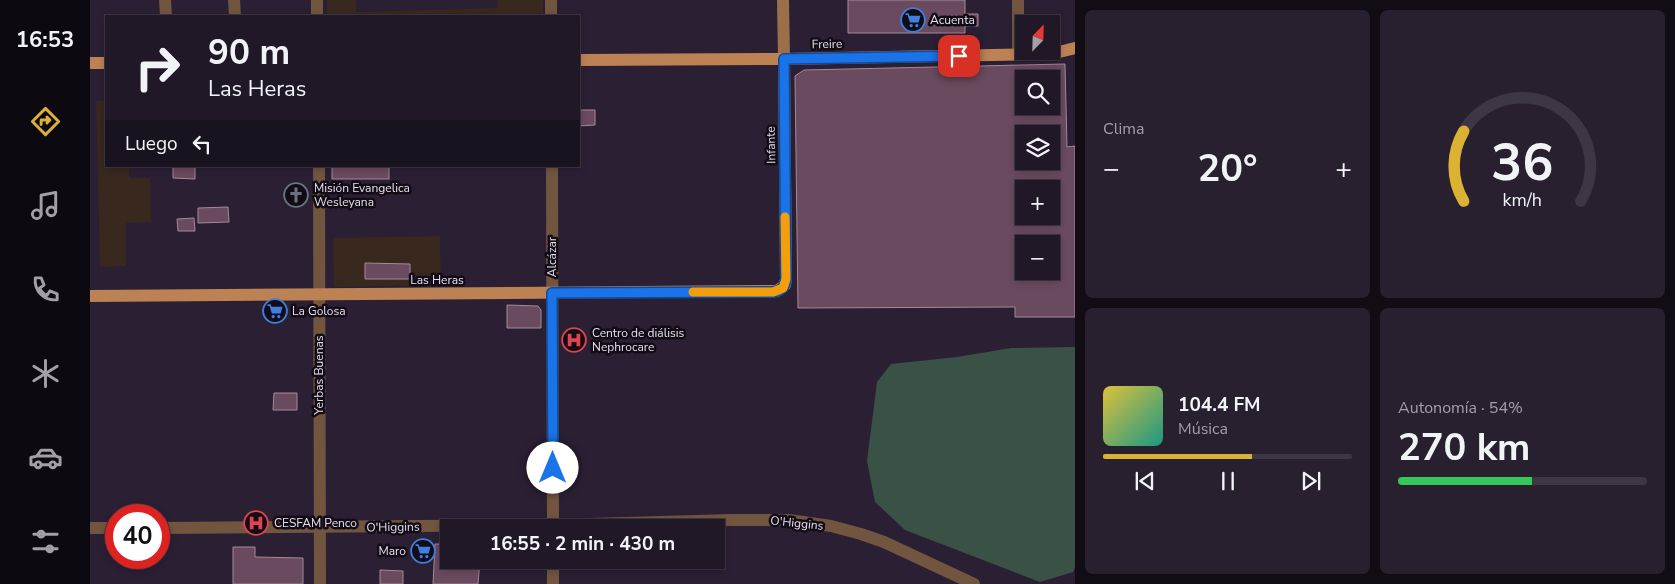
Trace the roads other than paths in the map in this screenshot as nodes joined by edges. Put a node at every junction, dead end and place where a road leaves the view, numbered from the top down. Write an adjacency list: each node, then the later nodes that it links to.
1 (165, 0): 7 (street)
2 (234, 0): 8 (street)
3 (317, 0): 9 (street)
4 (551, 0): 10 (street)
5 (783, 0): 15 (main road, Infante)
6 (1018, 0): 11 (street)
7 (166, 15)
8 (235, 15)
9 (317, 15)
10 (551, 15)
11 (1018, 15)
12 (1075, 48): 13 (main road, Freire)
13 (1060, 52)
14 (1015, 54): 15 (main road, Freire)
15 (784, 59): 16 (main road, Freire); 21 (main road, Infante)
16 (580, 60)
17 (90, 63): 18 (main road)
18 (105, 63)
19 (319, 167): 23 (street, Yerbas Buenas)
20 (552, 167): 22 (street, Alcázar)
21 (783, 288): 22 (main road, Las Heras)
22 (552, 293): 23 (main road, Las Heras); 25 (street, Alcázar)
23 (319, 294): 24 (main road, Las Heras); 31 (street, Yerbas Buenas)
24 (90, 296)
25 (553, 519)
26 (725, 520): 35 (street, O'Higgins)
27 (440, 527): 31 (street, O'Higgins)
28 (90, 528): 29 (street)
29 (105, 528)
30 (170, 528): 31 (street, O'Higgins)
31 (320, 528): 33 (street, Yerbas Buenas)
32 (553, 569): 34 (street)
33 (320, 584)
34 (553, 584)
35 (974, 584)

